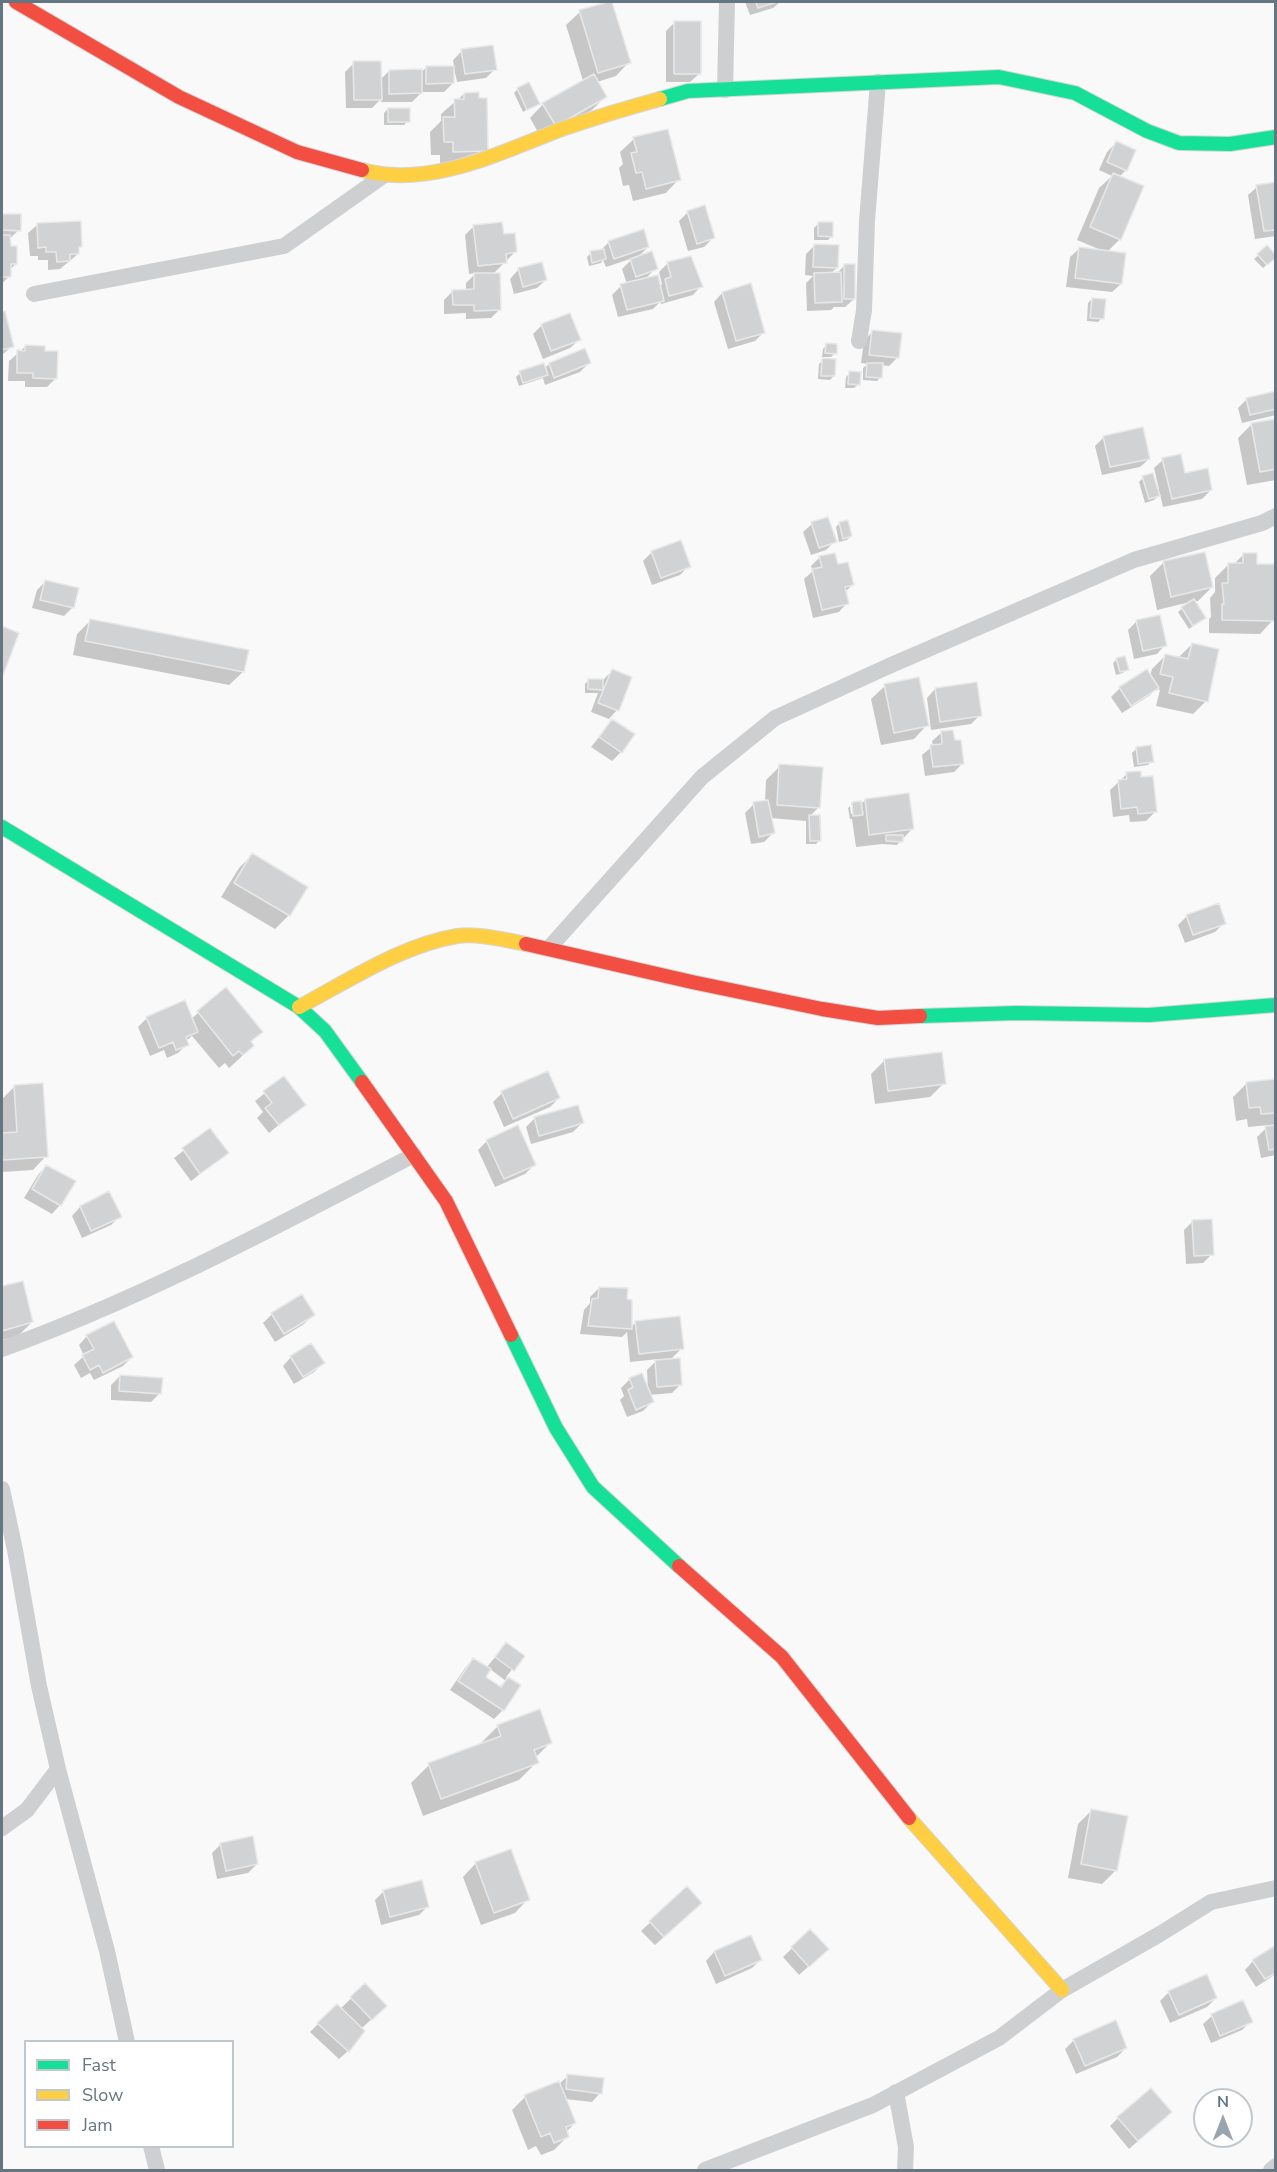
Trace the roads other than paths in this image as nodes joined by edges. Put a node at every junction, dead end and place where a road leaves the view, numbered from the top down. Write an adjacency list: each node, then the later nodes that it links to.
1 (16, 2): 6 (street)
2 (727, 2): 4 (street)
3 (878, 82): 4 (street); 5 (street); 8 (street)
4 (725, 90): 6 (street)
5 (1275, 137)
6 (382, 176): 7 (street)
7 (34, 294)
8 (859, 341)
9 (1275, 516): 11 (street)
10 (2, 827): 13 (street)
11 (549, 948): 12 (street); 13 (street)
12 (1275, 1005)
13 (299, 1007): 14 (street)
14 (414, 1155): 15 (street); 20 (street)
15 (2, 1349)
16 (2, 1490): 17 (street)
17 (58, 1769): 18 (street); 21 (street)
18 (2, 1828)
19 (1275, 1888): 20 (street)
20 (1062, 1990): 22 (street)
21 (128, 2040)
22 (896, 2092): 26 (street); 27 (street)
23 (152, 2148): 25 (street)
24 (1275, 2166): 28 (street)
25 (157, 2170)
26 (705, 2170)
27 (904, 2170)
28 (1271, 2170)

